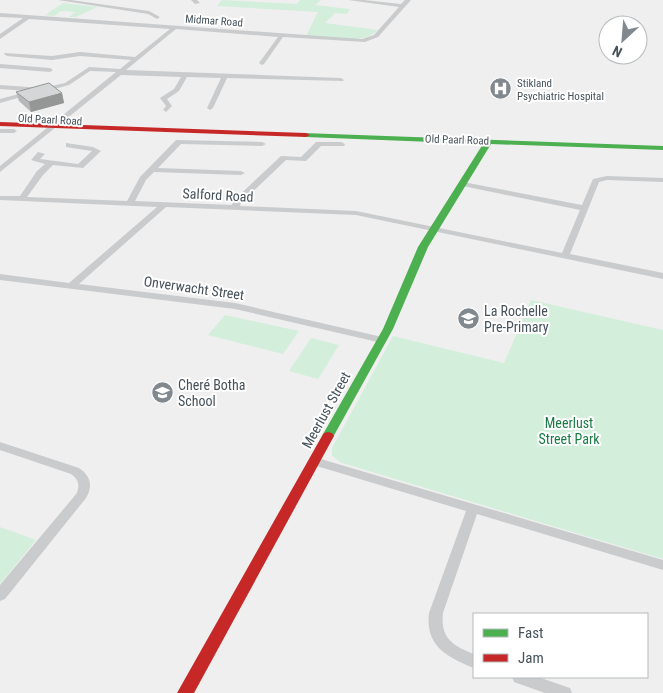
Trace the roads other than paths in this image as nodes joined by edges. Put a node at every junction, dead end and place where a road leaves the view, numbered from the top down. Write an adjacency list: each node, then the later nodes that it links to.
1 (61, 0): 7 (street)
2 (351, 0): 4 (street)
3 (408, 0): 4 (street, Midmar Road)
4 (403, 6): 9 (street, Midmar Road)
5 (0, 15): 6 (street, Midmar Road)
6 (28, 17): 8 (street, Midmar Road); 10 (street)
7 (157, 17)
8 (174, 28): 9 (street, Midmar Road); 13 (street)
9 (281, 36): 14 (street)
10 (0, 37)
11 (7, 54): 12 (street)
12 (38, 57): 13 (street); 16 (street)
13 (137, 59): 18 (street)
14 (262, 63)
15 (0, 66): 16 (street)
16 (24, 68): 17 (street)
17 (50, 70)
18 (122, 72): 19 (street); 23 (street); 28 (street)
19 (185, 75): 20 (street); 26 (street)
20 (225, 76): 21 (street); 25 (street)
21 (341, 80)
22 (0, 87): 23 (street)
23 (43, 90): 24 (street)
24 (0, 101)
25 (210, 108)
26 (166, 110)
27 (0, 118): 28 (main road, Old Paarl Road)
28 (59, 123): 29 (main road, Old Paarl Road); 32 (main road, Old Paarl Road); 39 (street)
29 (0, 124)
30 (0, 131): 31 (street)
31 (14, 131)
32 (489, 141): 36 (main road, Old Paarl Road); 43 (main road, Meerlust Street)
33 (262, 144): 40 (street)
34 (341, 144): 48 (street)
35 (70, 145): 38 (street)
36 (663, 148)
37 (41, 154): 38 (street)
38 (51, 163): 45 (street)
39 (0, 170)
40 (152, 170): 41 (street); 46 (street)
41 (241, 173)
42 (663, 180): 49 (street)
43 (462, 184): 49 (street); 50 (main road, Meerlust Street)
44 (0, 198): 45 (street, Salford Road)
45 (22, 199): 46 (street, Salford Road)
46 (130, 203): 47 (street, Salford Road)
47 (164, 205): 48 (street, Salford Road); 54 (street)
48 (235, 208): 50 (street, Salford Road)
49 (584, 208): 51 (street)
50 (434, 228): 51 (street, Salford Road); 55 (main road, Meerlust Street)
51 (565, 255): 52 (street, Salford Road)
52 (663, 276)
53 (0, 277): 54 (street, Onverwacht Street)
54 (71, 286): 55 (street, Onverwacht Street)
55 (382, 340): 57 (main road, Meerlust Street)
56 (0, 446): 60 (street)
57 (314, 461): 58 (street); 63 (main road, Meerlust Street)
58 (473, 508): 59 (street); 61 (street)
59 (663, 566)
60 (0, 595)
61 (473, 661)
62 (522, 678): 64 (street)
63 (185, 693)
64 (565, 693)

